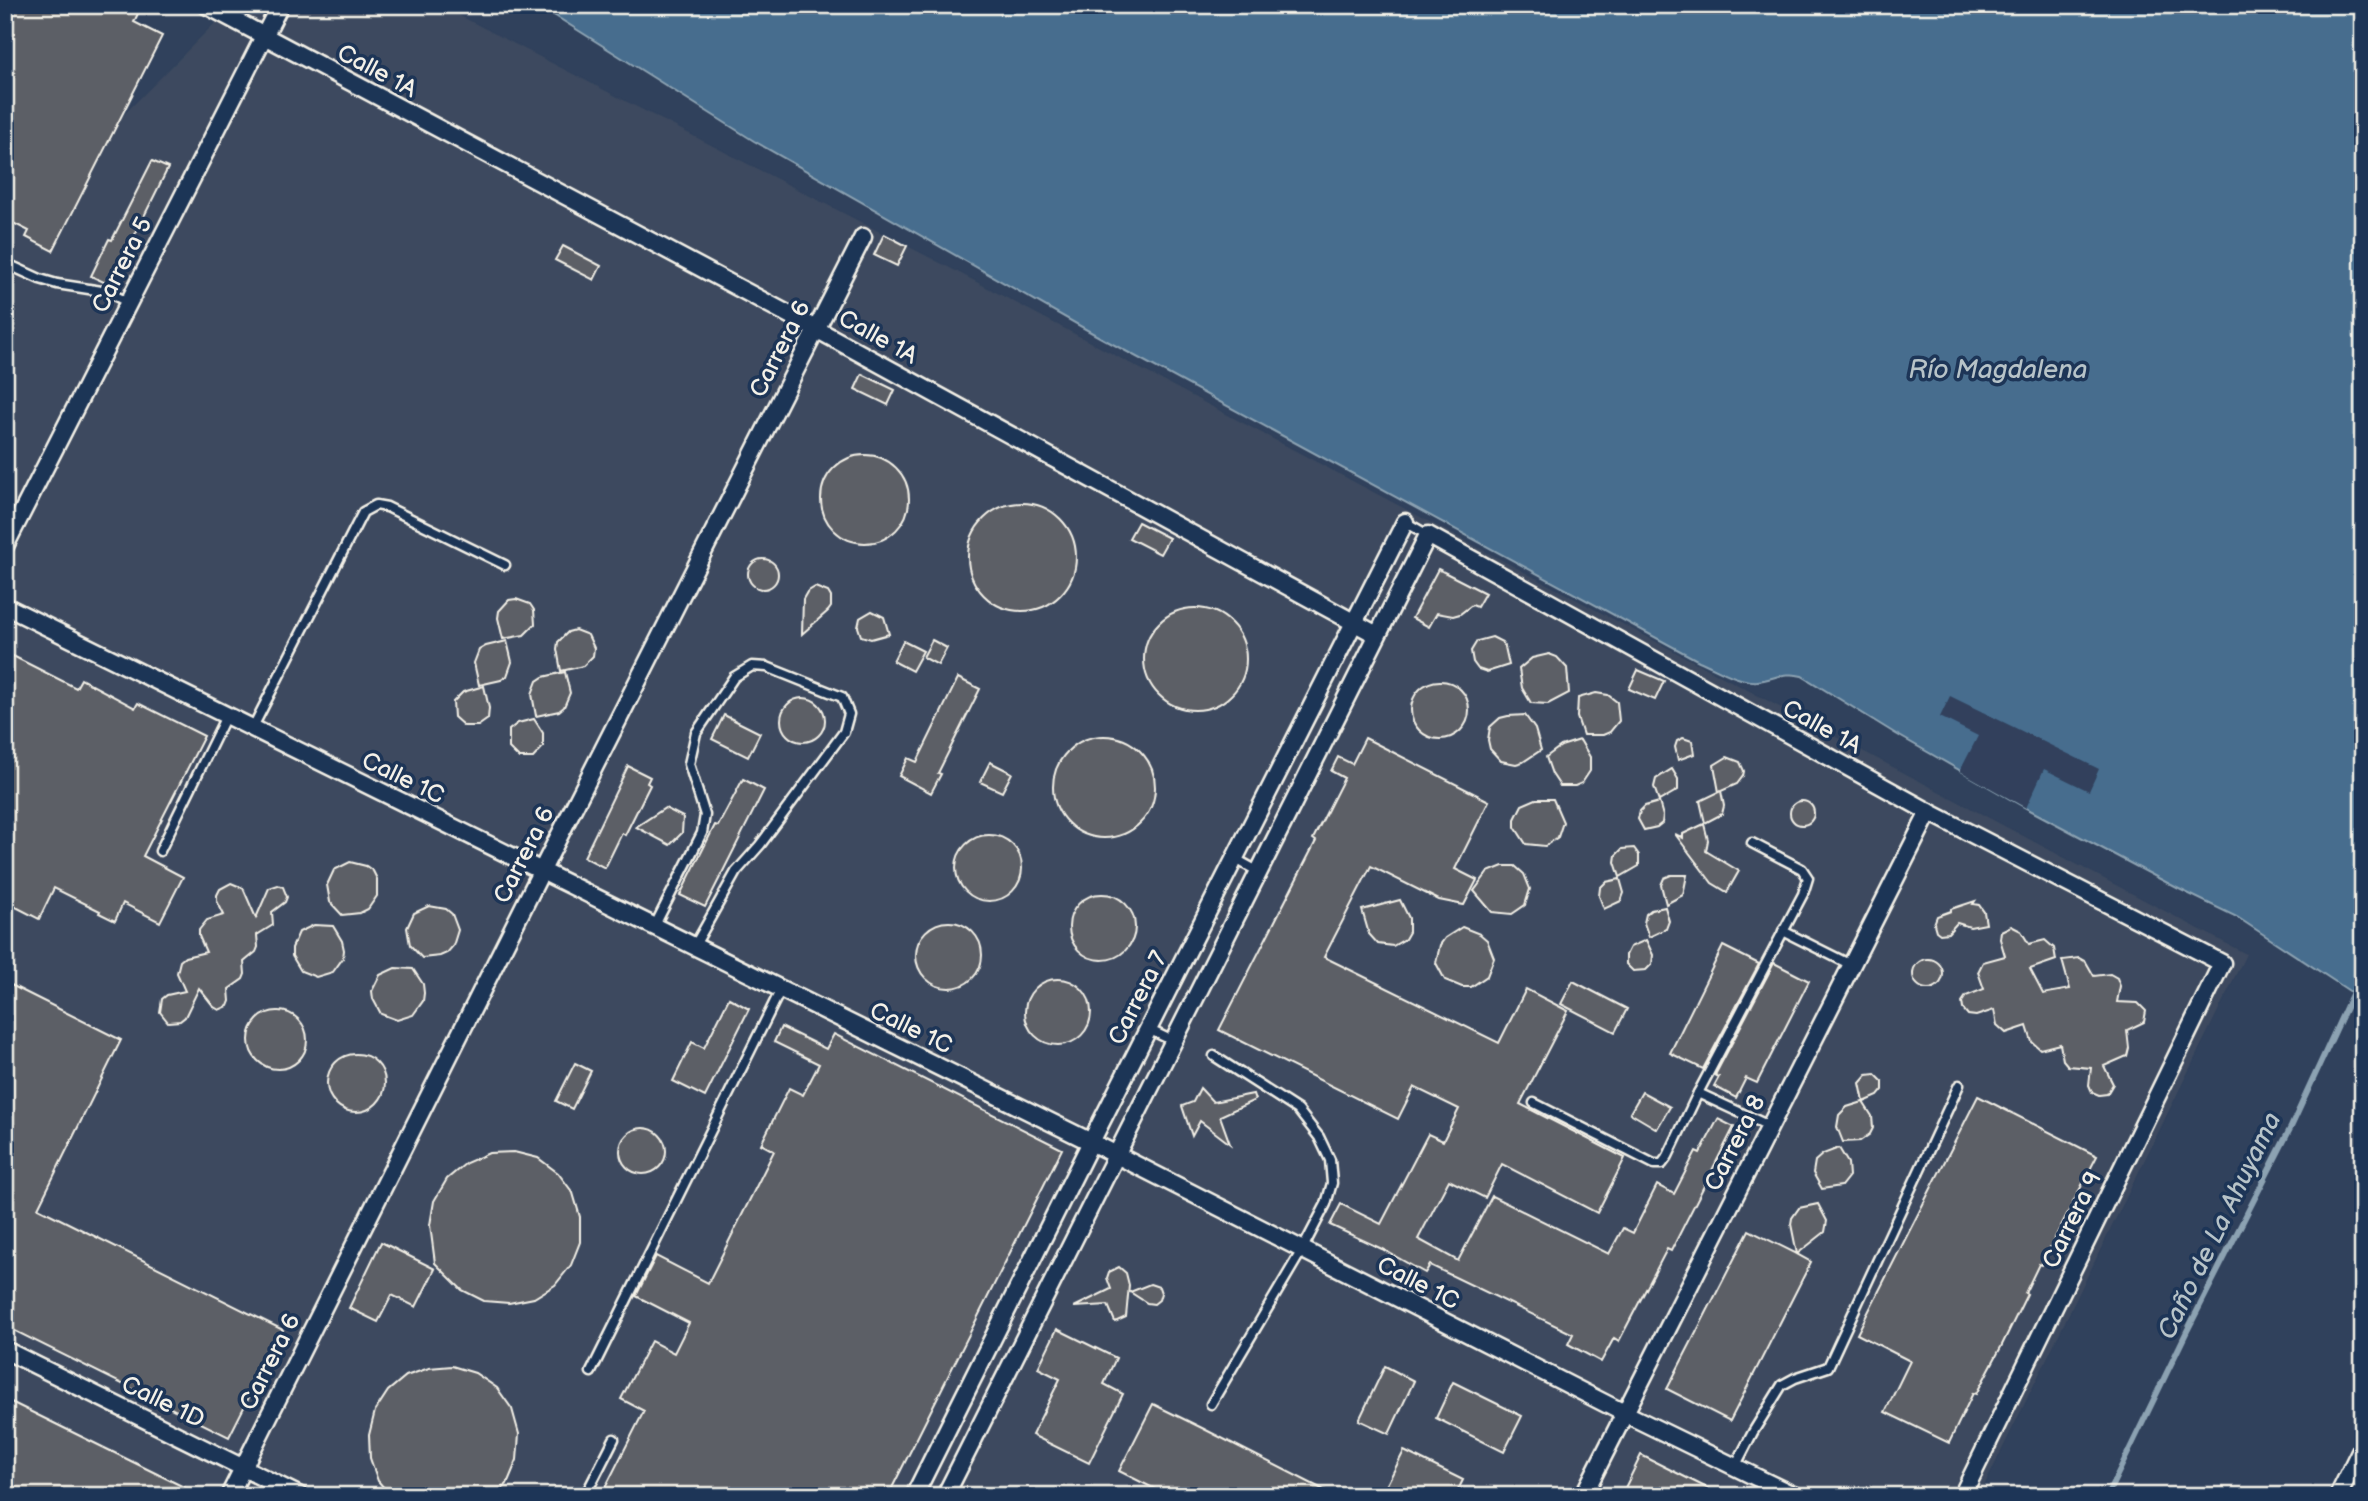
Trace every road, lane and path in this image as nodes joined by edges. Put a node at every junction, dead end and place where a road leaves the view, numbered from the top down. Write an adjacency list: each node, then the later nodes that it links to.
1 (206, 5): 3 (street, Calle 1A)
2 (280, 5): 3 (street, Carrera 5)
3 (264, 36): 6 (street, Carrera 5); 7 (street, Calle 1A)
4 (863, 237): 7 (street, Carrera 6)
5 (5, 263): 6 (lane)
6 (129, 303): 10 (street, Carrera 5)
7 (816, 329): 13 (street, Calle 1A); 21 (street, Carrera 6)
8 (1405, 522): 9 (lane, Calle 1A); 13 (street, Carrera 7)
9 (1428, 535): 14 (street, Carrera 7); 17 (street, Calle 1A)
10 (5, 546)
11 (505, 565): 16 (lane)
12 (5, 606): 15 (street, Calle 1C)
13 (1353, 622): 14 (street, Calle 1A); 20 (street, Carrera 7)
14 (1377, 635): 22 (street, Carrera 7)
15 (226, 716): 16 (street, Calle 1C); 19 (lane)
16 (252, 729): 21 (street, Calle 1C)
17 (1928, 811): 26 (street, Calle 1A); 27 (street, Carrera 8)
18 (1752, 843): 24 (lane)
19 (160, 850)
20 (1234, 858): 22 (lane); 29 (street, Carrera 7)
21 (541, 872): 23 (street, Calle 1C); 45 (street, Carrera 6)
22 (1259, 872): 30 (street, Carrera 7)
23 (654, 927): 25 (street, Calle 1C); 25 (lane)
24 (1783, 931): 27 (lane); 33 (lane)
25 (694, 947): 28 (street, Calle 1C)
26 (2222, 964): 54 (street, Carrera 9)
27 (1851, 965): 35 (street, Carrera 8)
28 (780, 989): 36 (street, Calle 1C); 40 (lane)
29 (1148, 1029): 30 (lane); 36 (street, Carrera 7)
30 (1173, 1041): 37 (street, Carrera 7)
31 (1214, 1056): 38 (lane)
32 (1959, 1084): 46 (lane)
33 (1698, 1093): 34 (lane); 35 (lane)
34 (1534, 1102)
35 (1769, 1126): 42 (street, Carrera 8)
36 (1091, 1142): 37 (street, Calle 1C); 50 (street, Carrera 7)
37 (1116, 1155): 38 (street, Calle 1C); 51 (street, Carrera 7)
38 (1302, 1250): 41 (lane); 42 (street, Calle 1C)
39 (5, 1350): 45 (street, Calle 1D)
40 (591, 1372)
41 (1211, 1404)
42 (1624, 1413): 46 (street, Calle 1C); 52 (street, Carrera 8)
43 (614, 1439): 49 (lane)
44 (2363, 1445): 55 (street)
45 (243, 1467): 47 (street, Carrera 6); 48 (street, Calle 1D)
46 (1735, 1467): 53 (street, Calle 1C)
47 (229, 1496)
48 (300, 1496)
49 (585, 1496)
50 (914, 1496)
51 (945, 1496)
52 (1583, 1496)
53 (1795, 1496)
54 (1962, 1496)
55 (2338, 1496)

